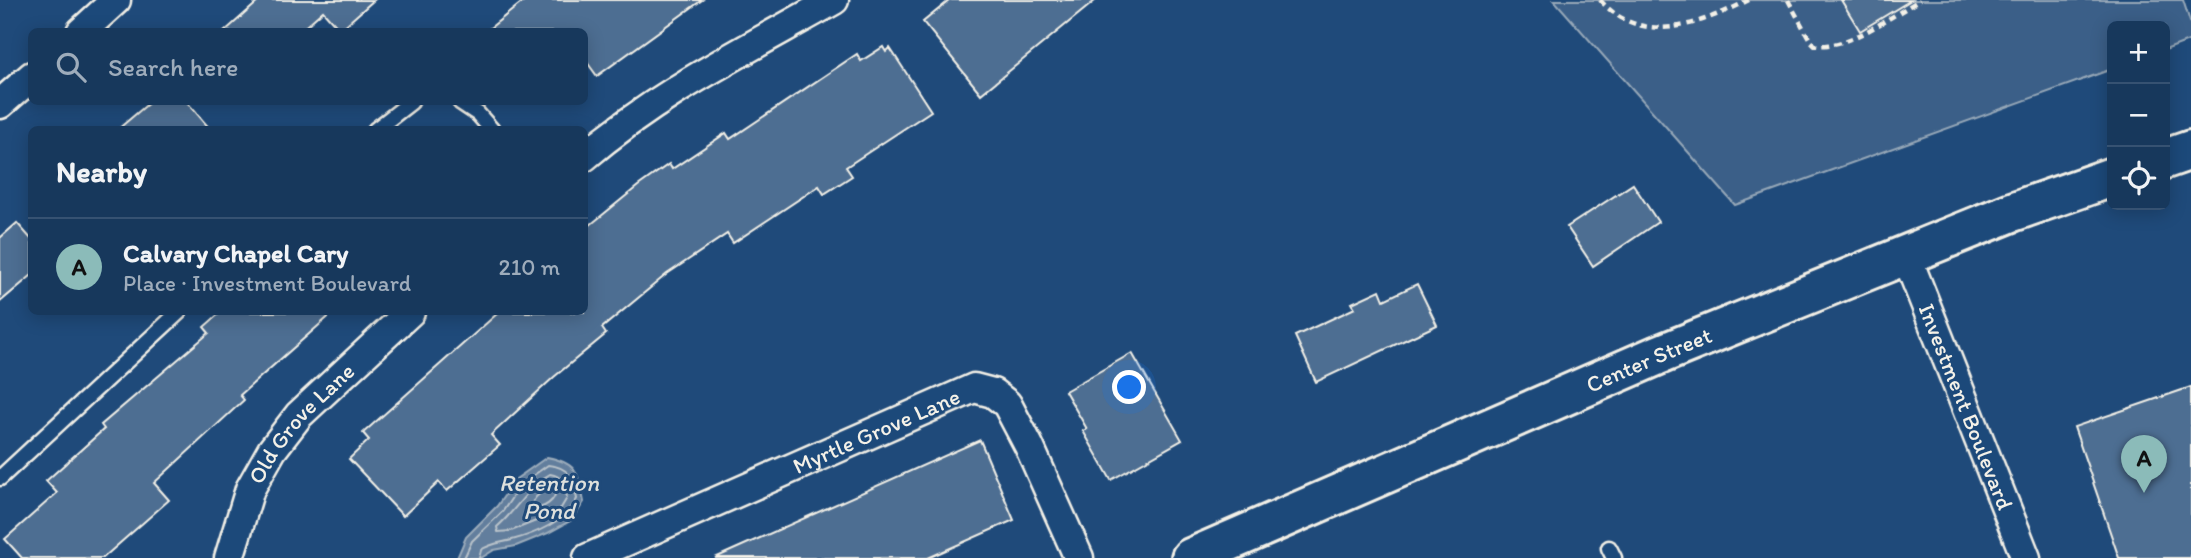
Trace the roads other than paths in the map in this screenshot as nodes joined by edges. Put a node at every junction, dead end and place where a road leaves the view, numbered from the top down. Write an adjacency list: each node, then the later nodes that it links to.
1 (116, 0): 3 (street)
2 (834, 0): 11 (street)
3 (85, 28)
4 (28, 80): 5 (street)
5 (0, 104)
6 (407, 105): 8 (lane)
7 (464, 105): 9 (lane)
8 (380, 126)
9 (488, 126)
10 (2191, 150): 12 (main road)
11 (588, 154)
12 (2170, 157)
13 (2107, 179): 14 (main road, Center Street)
14 (1906, 255): 21 (main road, Center Street); 22 (street, Investment Boulevard)
15 (176, 315): 17 (lane)
16 (407, 315): 18 (street, Old Grove Lane)
17 (0, 478)
18 (229, 558)
19 (588, 558): 20 (street, Myrtle Grove Lane)
20 (1079, 558)
21 (1191, 558)
22 (2026, 558)

